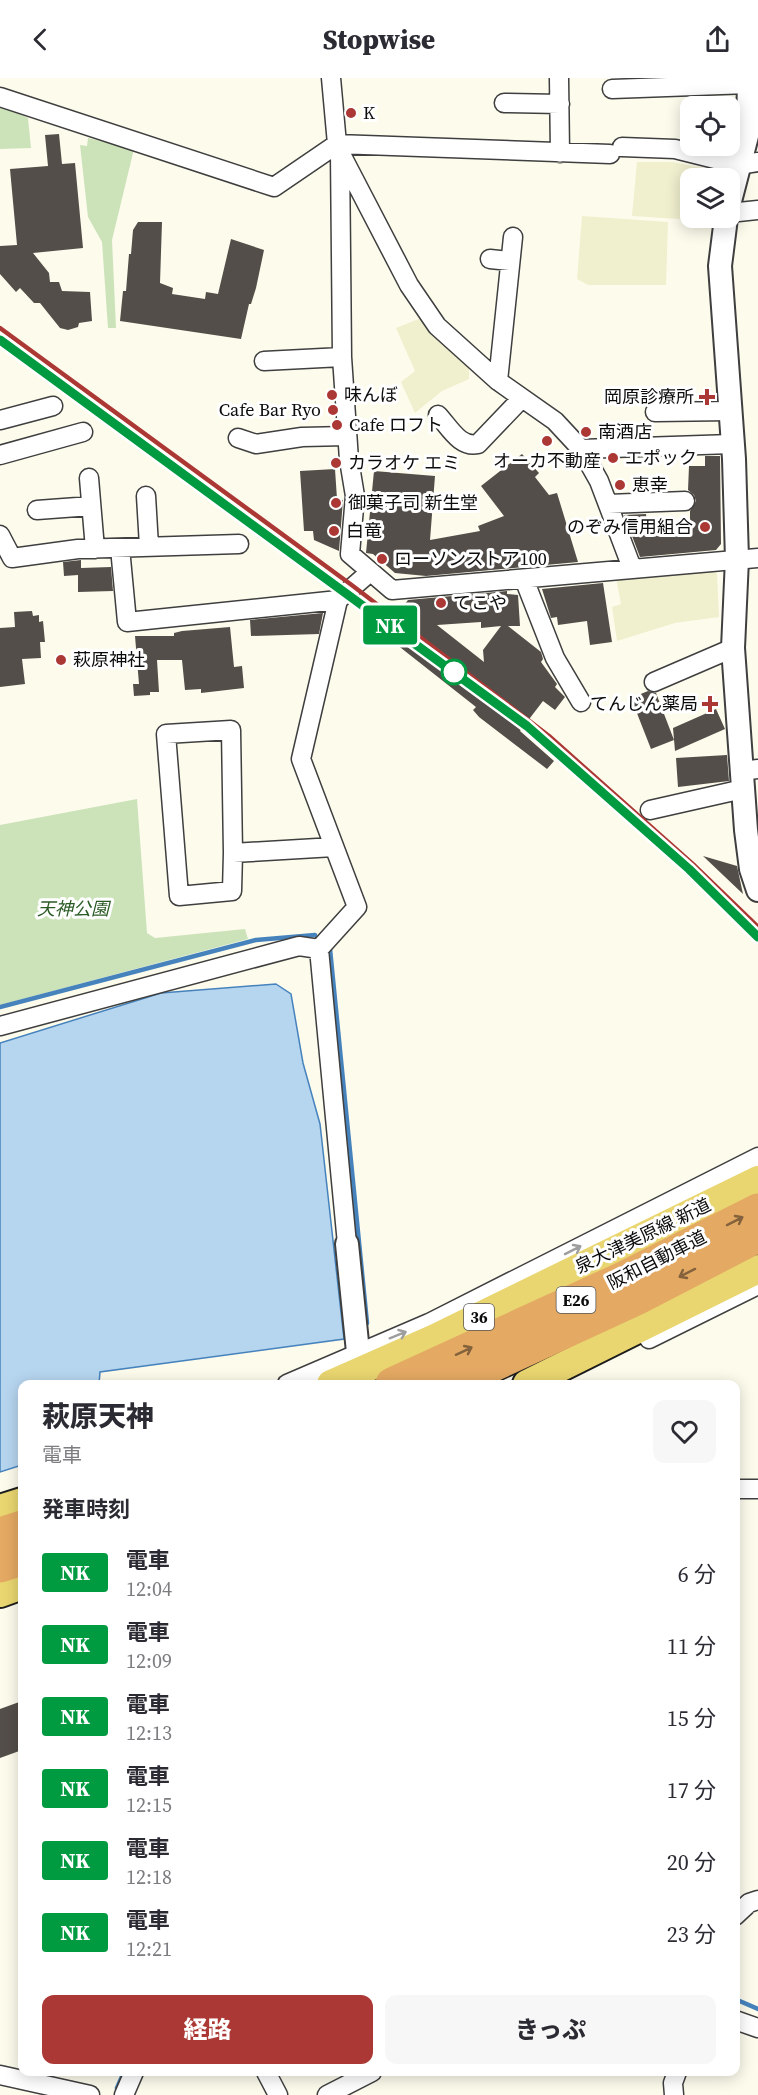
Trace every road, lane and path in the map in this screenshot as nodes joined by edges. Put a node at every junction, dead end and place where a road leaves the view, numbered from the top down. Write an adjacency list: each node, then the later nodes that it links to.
1 (331, 78): 9 (street)
2 (559, 78): 8 (street)
3 (678, 82): 4 (street); 5 (street)
4 (751, 85): 11 (street)
5 (612, 89)
6 (0, 97): 9 (street)
7 (504, 103): 8 (street)
8 (560, 104): 10 (street)
9 (339, 148): 10 (street); 19 (street); 21 (street)
10 (560, 153): 11 (street)
11 (749, 164): 12 (street)
12 (740, 182)
13 (758, 210): 14 (street)
14 (740, 212)
15 (725, 228): 24 (street)
16 (513, 237): 18 (street)
17 (490, 259): 18 (street)
18 (510, 261): 21 (street)
19 (342, 357): 20 (street); 29 (street)
20 (264, 361)
21 (498, 381): 22 (street)
22 (522, 398): 26 (street); 32 (street)
23 (52, 406): 27 (street)
24 (730, 411): 25 (street); 31 (street)
25 (655, 412)
26 (438, 415)
27 (0, 420)
28 (83, 432): 33 (street)
29 (347, 436): 30 (street); 47 (street)
30 (238, 438)
31 (732, 444): 32 (street); 45 (street)
32 (581, 449): 37 (street)
33 (0, 455)
34 (89, 478): 38 (street)
35 (146, 496): 42 (street)
36 (685, 501): 37 (street)
37 (608, 504): 46 (street)
38 (91, 506): 39 (street); 44 (street)
39 (37, 510)
40 (0, 535): 44 (street)
41 (239, 544): 42 (street)
42 (149, 546): 43 (street)
43 (120, 548): 44 (street); 49 (street)
44 (95, 549)
45 (747, 558): 46 (street); 50 (street)
46 (632, 568): 48 (street)
47 (370, 572): 48 (street); 49 (street)
48 (524, 579): 52 (street)
49 (338, 600): 55 (street)
50 (733, 648): 51 (street); 53 (street)
51 (654, 682)
52 (581, 702)
53 (747, 776): 54 (street); 57 (street)
54 (650, 810)
55 (334, 847): 56 (street); 58 (street)
56 (233, 853): 56 (street)
57 (758, 890)
58 (319, 949): 59 (street); 64 (street)
59 (0, 1026)
60 (758, 1157): 67 (street, one-way to 60)
61 (758, 1180): 67 (main road, 泉大津美原線 新道 / 36)
62 (758, 1210): 70 (highway, 阪和自動車道 / E26, one-way to 62)
63 (758, 1236): 71 (highway, 阪和自動車道 / E26, one-way to 71)
64 (347, 1244): 67 (street)
65 (758, 1269): 72 (main road)
66 (758, 1285): 73 (street)
67 (358, 1370): 68 (street); 69 (main road, 泉大津美原線 新道 / 36)
68 (307, 1380)
69 (339, 1380)
70 (401, 1380)
71 (461, 1380)
72 (535, 1380)
73 (566, 1380)
74 (740, 1489): 75 (street)
75 (758, 1489)
76 (18, 1503): 77 (main road)
77 (0, 1509)
78 (18, 1528): 79 (highway)
79 (0, 1534)
80 (18, 1560): 81 (highway)
81 (0, 1566)
82 (18, 1586): 83 (main road)
83 (0, 1593)
84 (758, 1900): 85 (street)
85 (740, 1911)
86 (740, 2022): 87 (street)
87 (758, 2028)
88 (0, 2075): 93 (street)
89 (132, 2076): 94 (street)
90 (268, 2076): 95 (street)
91 (364, 2076): 96 (street)
92 (676, 2076): 97 (street)
93 (90, 2095)
94 (124, 2095)
95 (278, 2095)
96 (327, 2095)
97 (674, 2095)

